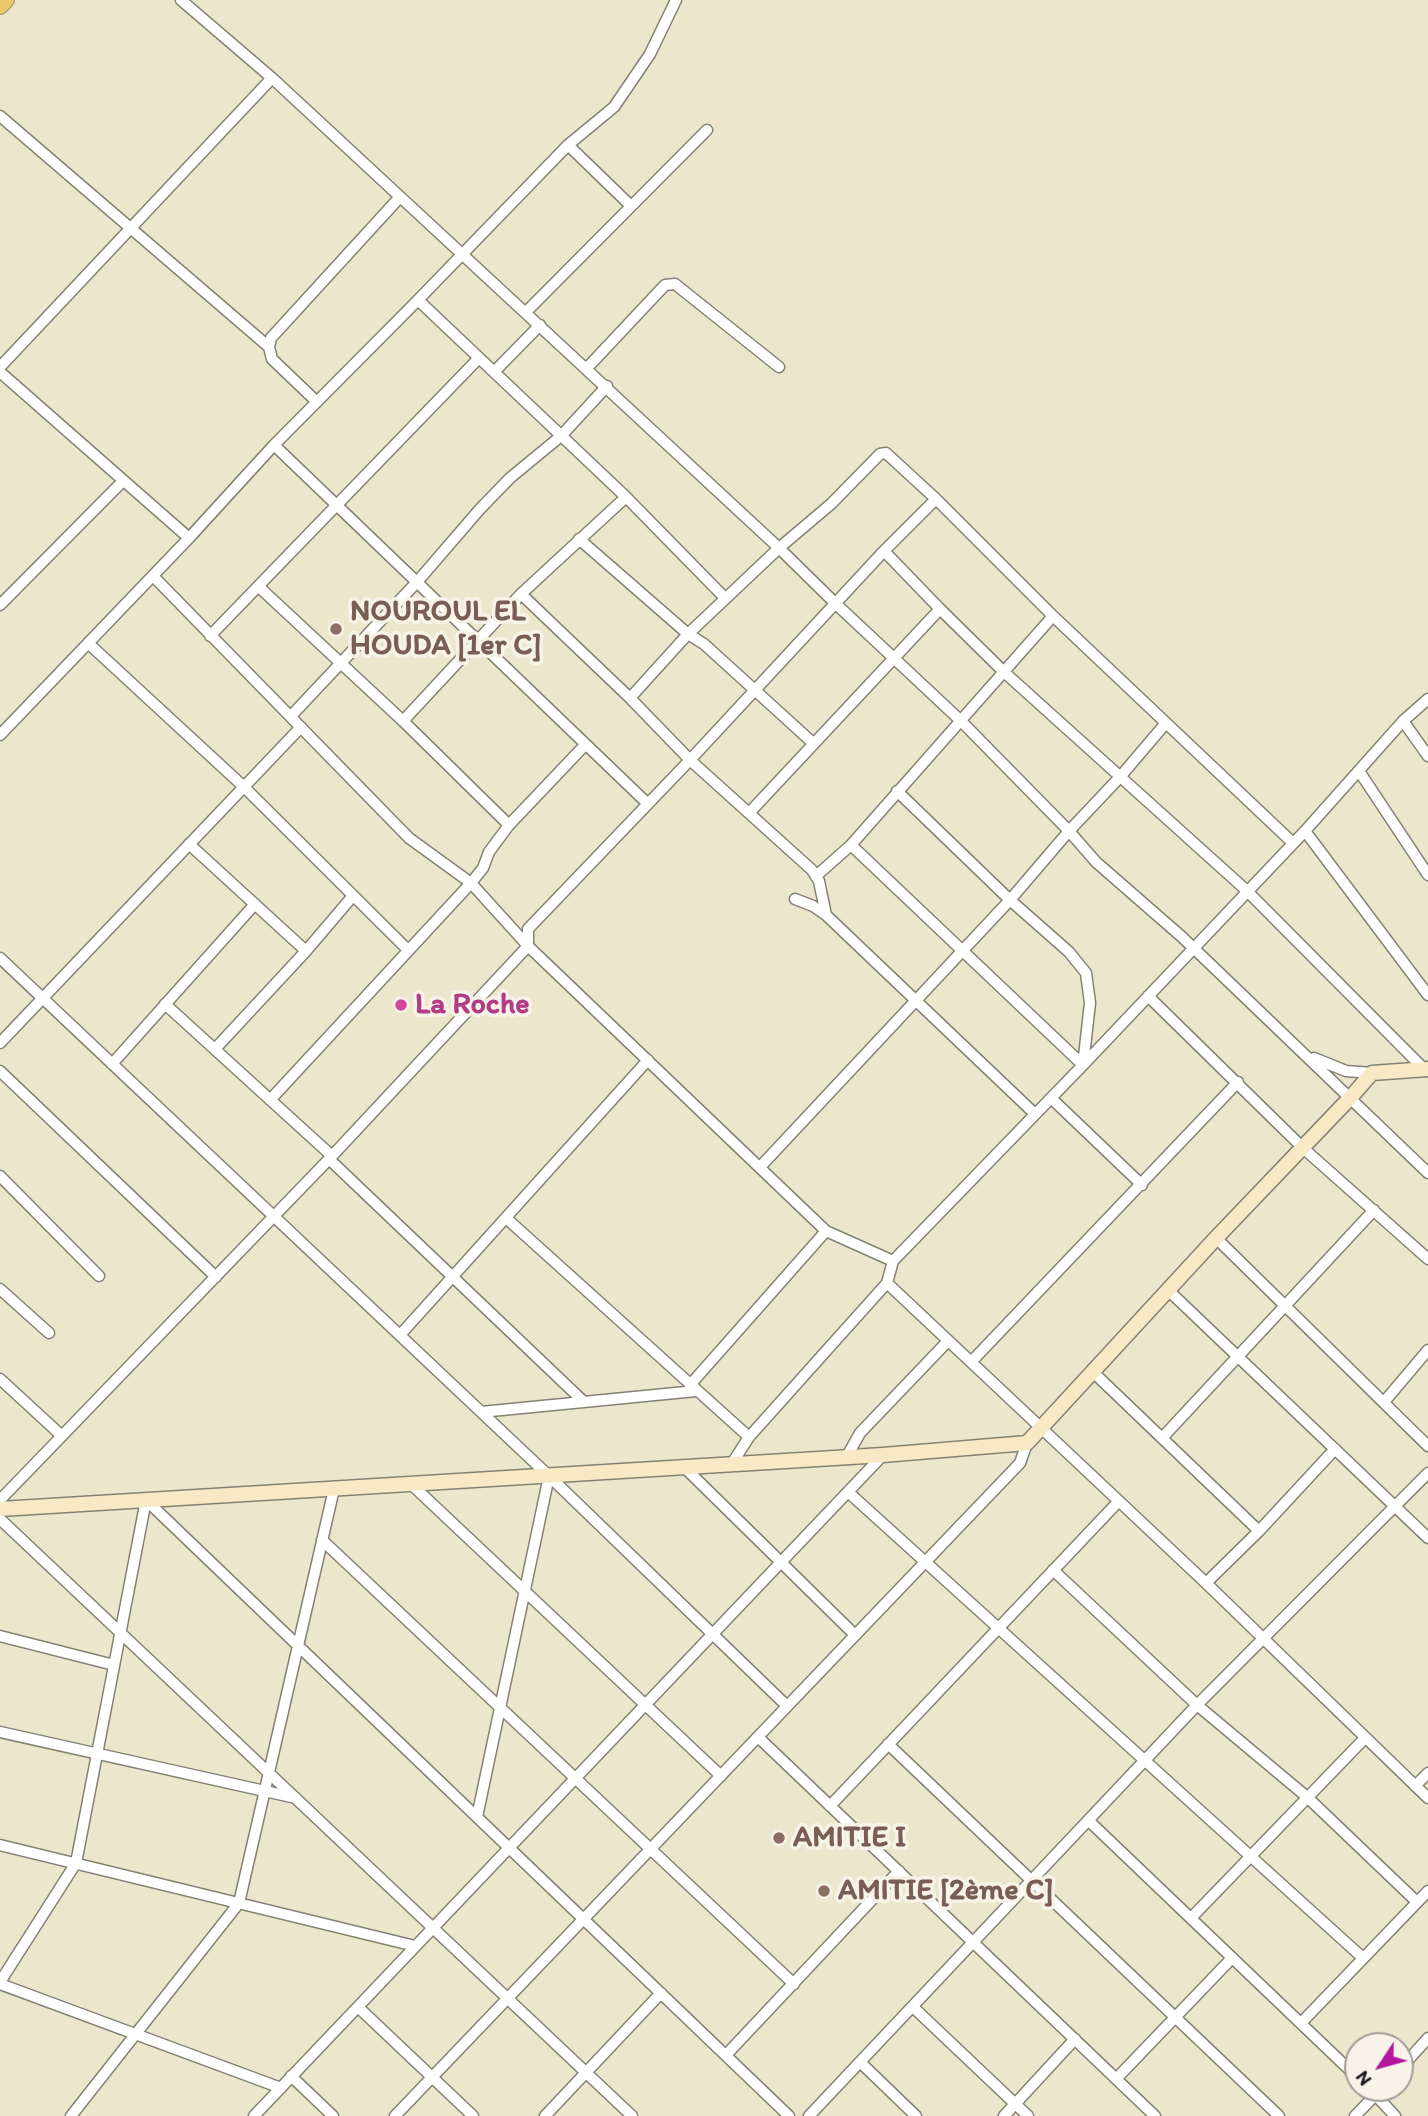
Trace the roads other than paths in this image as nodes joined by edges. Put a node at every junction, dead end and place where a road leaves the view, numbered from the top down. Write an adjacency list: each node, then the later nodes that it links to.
1 (6, 0): 4 (main road)
2 (181, 0): 5 (street)
3 (676, 0): 8 (street)
4 (0, 6)
5 (272, 78): 9 (street); 11 (street)
6 (0, 116): 11 (street)
7 (707, 130): 10 (street)
8 (568, 145): 10 (street); 12 (street)
9 (400, 197): 12 (street); 16 (street)
10 (631, 206): 14 (street)
11 (130, 229): 16 (street); 20 (street)
12 (463, 254): 13 (street); 14 (street)
13 (418, 300): 17 (street); 23 (street)
14 (526, 312): 15 (street)
15 (540, 325): 19 (street); 21 (street)
16 (269, 347): 23 (street)
17 (479, 358): 21 (street); 29 (street)
18 (779, 367): 19 (street)
19 (587, 368): 22 (street)
20 (0, 369): 26 (street)
21 (494, 372): 24 (street)
22 (607, 386): 24 (street); 32 (street)
23 (317, 402): 25 (street)
24 (561, 436): 27 (street); 35 (street)
25 (274, 445): 29 (street); 30 (street)
26 (124, 481): 30 (street); 40 (street)
27 (626, 498): 31 (street); 38 (street)
28 (936, 499): 32 (street); 33 (street); 42 (street)
29 (336, 506): 35 (street); 36 (street)
30 (189, 538): 34 (street)
31 (579, 539): 37 (street); 43 (street)
32 (779, 548): 38 (street); 39 (street)
33 (884, 551): 39 (street); 41 (street)
34 (153, 576): 44 (street); 46 (street)
35 (417, 582): 45 (street); 48 (street)
36 (259, 587): 44 (street); 48 (street)
37 (521, 594): 45 (street); 51 (street)
38 (724, 598): 43 (street)
39 (836, 604): 47 (street); 50 (street)
40 (0, 605)
41 (940, 609): 47 (street); 49 (street)
42 (1053, 616): 49 (street); 57 (street)
43 (688, 634): 50 (street); 51 (street)
44 (210, 636): 53 (street)
45 (478, 641): 55 (street); 61 (street)
46 (88, 643): 59 (street); 66 (street)
47 (894, 657): 54 (street); 60 (street)
48 (341, 666): 53 (street); 55 (street)
49 (1004, 672): 54 (street); 65 (street)
50 (755, 689): 60 (street); 63 (street)
51 (630, 698): 63 (street)
52 (1428, 699): 56 (street)
53 (291, 716): 58 (street)
54 (961, 720): 67 (street); 71 (street)
55 (403, 721): 70 (street)
56 (1403, 722): 62 (street); 64 (street)
57 (1166, 723): 65 (street); 73 (street)
58 (301, 727): 66 (street); 78 (street)
59 (0, 735)
60 (813, 743): 69 (street)
61 (585, 745): 68 (street); 70 (street)
62 (1428, 756)
63 (690, 760): 68 (street); 69 (street)
64 (1359, 771): 72 (street); 76 (street)
65 (1120, 777): 71 (street); 79 (street)
66 (244, 787): 74 (street); 80 (street)
67 (897, 791): 75 (street); 82 (street)
68 (648, 804): 85 (street)
69 (748, 813): 77 (street)
70 (509, 825): 78 (street)
71 (1069, 831): 82 (street); 86 (street)
72 (1305, 831): 73 (street); 91 (street)
73 (1293, 843): 79 (street)
74 (189, 844): 83 (street); 93 (street)
75 (851, 845): 77 (street); 88 (street)
76 (1428, 875)
77 (816, 876): 84 (street)
78 (471, 883): 85 (street); 87 (street)
79 (1247, 890): 86 (street); 103 (street)
80 (352, 897): 87 (street); 89 (street)
81 (795, 899): 84 (street)
82 (1010, 900): 88 (street); 101 (street)
83 (255, 904): 89 (street); 95 (street)
84 (825, 915): 94 (street)
85 (528, 946): 99 (street); 111 (street)
86 (1193, 948): 92 (street); 98 (street)
87 (408, 950): 108 (street)
88 (964, 950): 94 (street); 101 (street)
89 (306, 951): 97 (street)
90 (0, 958): 93 (street)
91 (1428, 995)
92 (1148, 996): 101 (street); 105 (street)
93 (43, 998): 96 (street); 100 (street)
94 (917, 1000): 109 (street); 112 (street)
95 (165, 1004): 97 (street); 100 (street)
96 (0, 1043)
97 (215, 1049): 108 (street)
98 (1300, 1050): 104 (street); 107 (street)
99 (648, 1060): 112 (street); 118 (street)
100 (112, 1064): 117 (street)
101 (1083, 1065): 106 (street)
102 (0, 1071): 124 (street)
103 (1427, 1071): 104 (street)
104 (1371, 1073): 107 (street)
105 (1238, 1082): 110 (street); 115 (street)
106 (1051, 1098): 109 (street); 115 (street)
107 (1350, 1098): 110 (street); 113 (street)
108 (270, 1100): 111 (street)
109 (1035, 1114): 122 (street)
110 (1303, 1148): 116 (street); 120 (street)
111 (330, 1158): 117 (street); 125 (street)
112 (760, 1167): 119 (street)
113 (1428, 1173)
114 (0, 1177): 123 (street)
115 (1142, 1185): 135 (street)
116 (1374, 1210): 121 (street); 129 (street)
117 (274, 1216): 124 (street); 131 (street)
118 (506, 1218): 125 (street); 138 (street)
119 (826, 1231): 122 (street); 138 (street)
120 (1216, 1238): 128 (street); 129 (street)
121 (1428, 1259)
122 (892, 1261): 126 (street)
123 (99, 1276)
124 (216, 1277): 143 (street)
125 (453, 1277): 131 (street); 139 (street)
126 (887, 1283): 132 (street); 144 (street)
127 (0, 1289): 130 (street)
128 (1168, 1290): 134 (street); 136 (street)
129 (1286, 1305): 134 (street); 140 (street)
130 (50, 1333)
131 (400, 1335): 141 (street)
132 (948, 1340): 135 (street); 150 (street)
133 (1428, 1350): 140 (street)
134 (1238, 1357): 145 (street); 148 (street)
135 (972, 1361): 142 (street)
136 (1093, 1372): 142 (street); 145 (street)
137 (0, 1379): 143 (street)
138 (693, 1388): 139 (street); 144 (street)
139 (584, 1402): 141 (street)
140 (1384, 1402): 147 (street)
141 (481, 1412): 154 (street)
142 (1040, 1428): 146 (street); 160 (street)
143 (62, 1436): 158 (street)
144 (749, 1437): 151 (street)
145 (1162, 1438): 164 (street)
146 (1027, 1443): 149 (street); 167 (street)
147 (1428, 1446)
148 (1335, 1449): 161 (street); 164 (street)
149 (883, 1455): 150 (street); 157 (street)
150 (846, 1458): 151 (street)
151 (732, 1465): 152 (street)
152 (684, 1467): 154 (street); 168 (street)
153 (1428, 1473): 161 (street)
154 (549, 1476): 155 (street); 171 (street); 174 (street)
155 (411, 1484): 156 (street); 171 (street)
156 (334, 1489): 159 (street); 166 (street)
157 (848, 1492): 167 (street); 168 (street)
158 (0, 1500)
159 (146, 1500): 162 (street); 173 (street); 178 (street)
160 (1118, 1502): 169 (street); 170 (street)
161 (1395, 1507): 165 (street); 177 (street)
162 (0, 1509)
163 (0, 1519): 173 (street)
164 (1259, 1531): 170 (street)
165 (1428, 1538)
166 (323, 1540): 178 (street); 183 (street)
167 (925, 1562): 172 (street); 175 (street)
168 (781, 1563): 174 (street); 175 (street)
169 (1054, 1570): 172 (street); 181 (street)
170 (1206, 1583): 177 (street)
171 (525, 1591): 180 (street); 183 (street)
172 (998, 1628): 187 (street); 189 (street)
173 (120, 1633): 179 (street); 190 (street)
174 (713, 1634): 180 (street); 182 (street)
175 (855, 1635): 182 (street)
176 (0, 1636): 179 (street)
177 (1263, 1638): 181 (street); 186 (street)
178 (298, 1646): 190 (street); 200 (street)
179 (114, 1665): 188 (street)
180 (645, 1705): 192 (street); 193 (street)
181 (1197, 1705): 189 (street); 196 (street)
182 (787, 1706): 185 (street)
183 (500, 1708): 193 (street); 200 (street)
184 (0, 1732): 188 (street)
185 (758, 1737): 192 (street); 199 (street)
186 (1365, 1738): 194 (street); 196 (street)
187 (888, 1744): 199 (street); 208 (street)
188 (97, 1754): 195 (street); 206 (street)
189 (1146, 1762): 201 (street); 205 (street)
190 (269, 1773): 195 (street); 197 (street)
191 (1428, 1773): 194 (street)
192 (721, 1776): 204 (street)
193 (575, 1778): 203 (street); 204 (street)
194 (1415, 1786): 198 (street)
195 (265, 1792): 197 (street); 211 (street)
196 (1307, 1797): 205 (street); 210 (street)
197 (296, 1798): 214 (street)
198 (1428, 1798)
199 (830, 1806): 207 (street)
200 (477, 1817): 203 (street)
201 (1089, 1821): 208 (street); 212 (street)
202 (0, 1845): 206 (street)
203 (509, 1848): 213 (street); 214 (street)
204 (651, 1849): 213 (street); 220 (street)
205 (1250, 1856): 212 (street); 218 (street)
206 (76, 1863): 211 (street); 219 (street)
207 (899, 1871): 215 (street); 220 (street)
208 (1032, 1881): 215 (street); 225 (street)
209 (1428, 1891): 210 (street)
210 (1417, 1902): 218 (street)
211 (239, 1903): 216 (street); 227 (street)
212 (1191, 1918): 217 (street)
213 (584, 1919): 221 (street); 222 (street)
214 (433, 1928): 216 (street); 222 (street)
215 (974, 1942): 224 (street); 229 (street)
216 (415, 1946): 223 (street)
217 (1232, 1958): 225 (street); 226 (street)
218 (1363, 1958): 226 (street)
219 (0, 1983): 227 (street)
220 (794, 1984): 231 (street)
221 (661, 1993): 231 (street); 234 (street)
222 (508, 1999): 234 (street); 236 (street)
223 (358, 2007): 235 (street); 236 (street)
224 (912, 2007): 232 (street); 241 (street)
225 (1175, 2017): 237 (street); 255 (street)
226 (1301, 2023): 233 (street)
227 (136, 2034): 238 (street); 242 (street)
228 (1428, 2038): 230 (street)
229 (1075, 2039): 237 (street); 241 (street)
230 (1414, 2053)
231 (726, 2055): 249 (street)
232 (860, 2062): 250 (street); 251 (street)
233 (1344, 2064)
234 (586, 2073): 247 (street); 248 (street)
235 (291, 2076): 238 (street); 244 (street)
236 (432, 2078): 245 (street); 246 (street)
237 (1116, 2079): 254 (street)
238 (281, 2088): 243 (street)
239 (1366, 2102): 256 (street)
240 (1384, 2102): 257 (street)
241 (1015, 2104): 252 (street); 253 (street)
242 (71, 2116)
243 (254, 2116)
244 (333, 2116)
245 (395, 2116)
246 (473, 2116)
247 (545, 2116)
248 (632, 2116)
249 (789, 2116)
250 (809, 2116)
251 (916, 2116)
252 (1004, 2116)
253 (1028, 2116)
254 (1155, 2116)
255 (1279, 2116)
256 (1355, 2116)
257 (1395, 2116)

